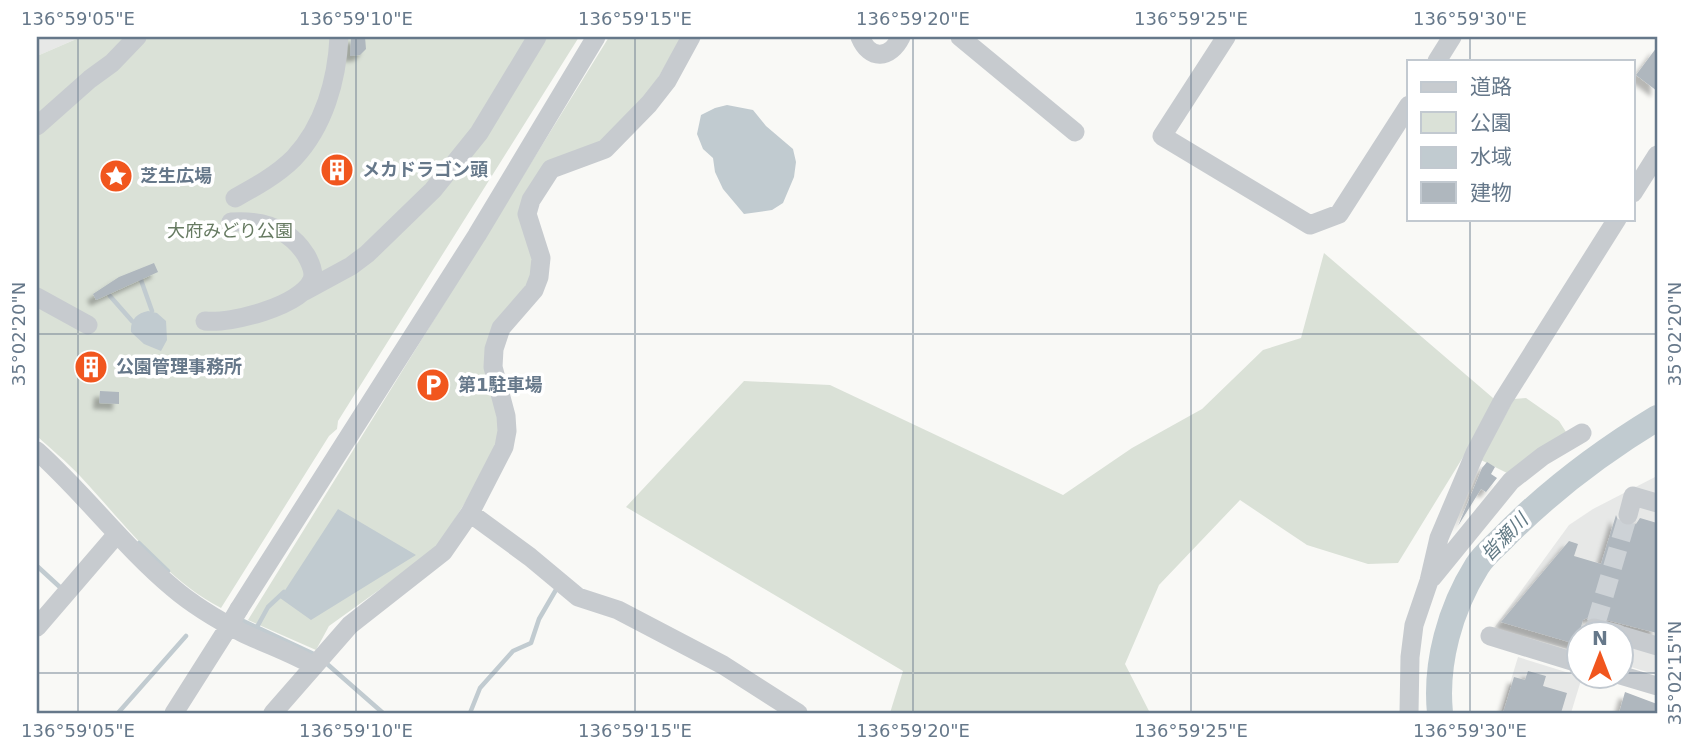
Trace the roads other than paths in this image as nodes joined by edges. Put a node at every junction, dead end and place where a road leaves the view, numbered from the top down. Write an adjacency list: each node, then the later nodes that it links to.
1 (137, 37): 13 (street)
2 (339, 37): 17 (street)
3 (537, 37): 20 (street)
4 (596, 37): 39 (street, bridge)
5 (691, 37): 27 (street)
6 (860, 37): 7 (street)
7 (901, 37)
8 (960, 37): 14 (street)
9 (1226, 37): 12 (street)
10 (1452, 37): 11 (street)
11 (1438, 60)
12 (1407, 108)
13 (37, 126)
14 (1075, 132)
15 (1657, 155): 16 (street)
16 (1634, 191)
17 (235, 198)
18 (1616, 220): 30 (street)
19 (231, 222): 20 (street)
20 (305, 290): 22 (street)
21 (37, 297): 23 (street)
22 (205, 321)
23 (88, 325)
24 (1582, 433): 30 (street)
25 (37, 451): 29 (street)
26 (1657, 503): 28 (street)
27 (470, 513): 36 (street); 41 (street)
28 (1628, 514)
29 (117, 534): 31 (street); 36 (street)
30 (1429, 581): 42 (street)
31 (37, 627)
32 (1490, 636): 35 (street)
33 (1634, 639): 34 (street)
34 (1657, 646)
35 (1564, 659)
36 (318, 661): 40 (street)
37 (1634, 679): 38 (street)
38 (1657, 686)
39 (174, 713)
40 (273, 713)
41 (799, 713)
42 (1409, 713)

